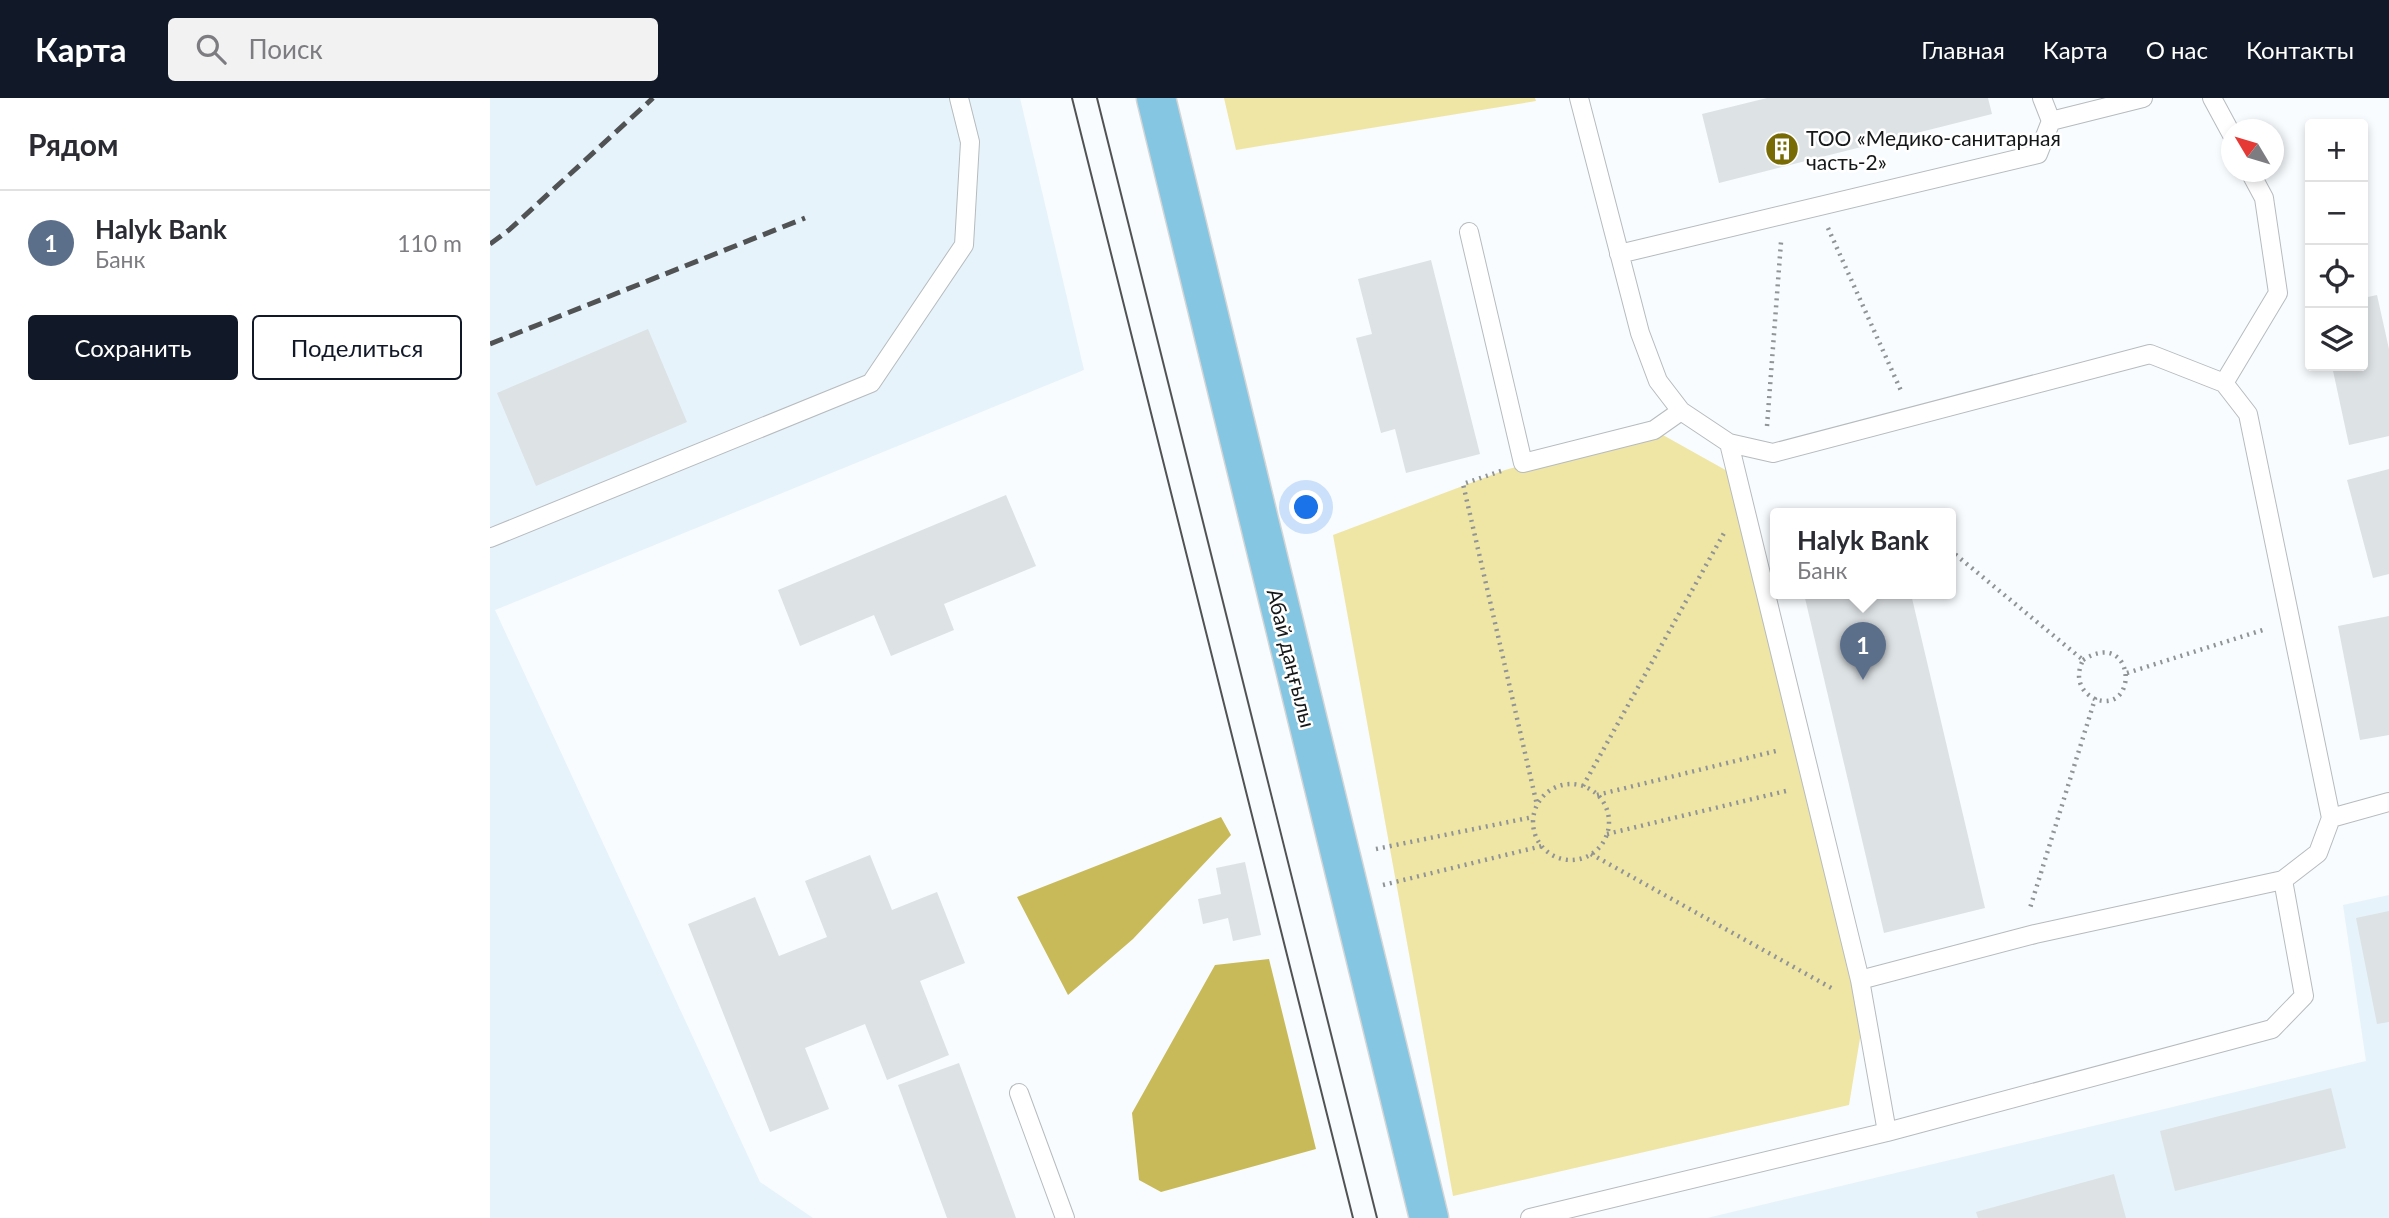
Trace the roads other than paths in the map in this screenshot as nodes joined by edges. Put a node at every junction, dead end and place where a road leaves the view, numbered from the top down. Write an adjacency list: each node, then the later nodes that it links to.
1 (959, 98): 15 (lane)
2 (1156, 98): 23 (main road, Абай даңғылы)
3 (1579, 98): 11 (lane)
4 (2042, 98): 8 (lane)
5 (2143, 98): 8 (lane)
6 (2212, 98): 7 (lane)
7 (2223, 119)
8 (2051, 121): 11 (lane)
9 (2255, 182): 12 (lane)
10 (1469, 232): 13 (lane)
11 (1619, 254): 13 (lane)
12 (2224, 383): 14 (lane); 17 (lane)
13 (1681, 411): 14 (lane)
14 (1729, 443): 19 (lane)
15 (490, 538)
16 (2389, 802): 17 (lane)
17 (2331, 818): 18 (lane)
18 (2283, 880): 19 (lane); 21 (lane)
19 (1860, 980): 21 (lane)
20 (1019, 1094): 22 (lane)
21 (1887, 1132): 24 (lane)
22 (1065, 1218)
23 (1429, 1218)
24 (1530, 1218)

